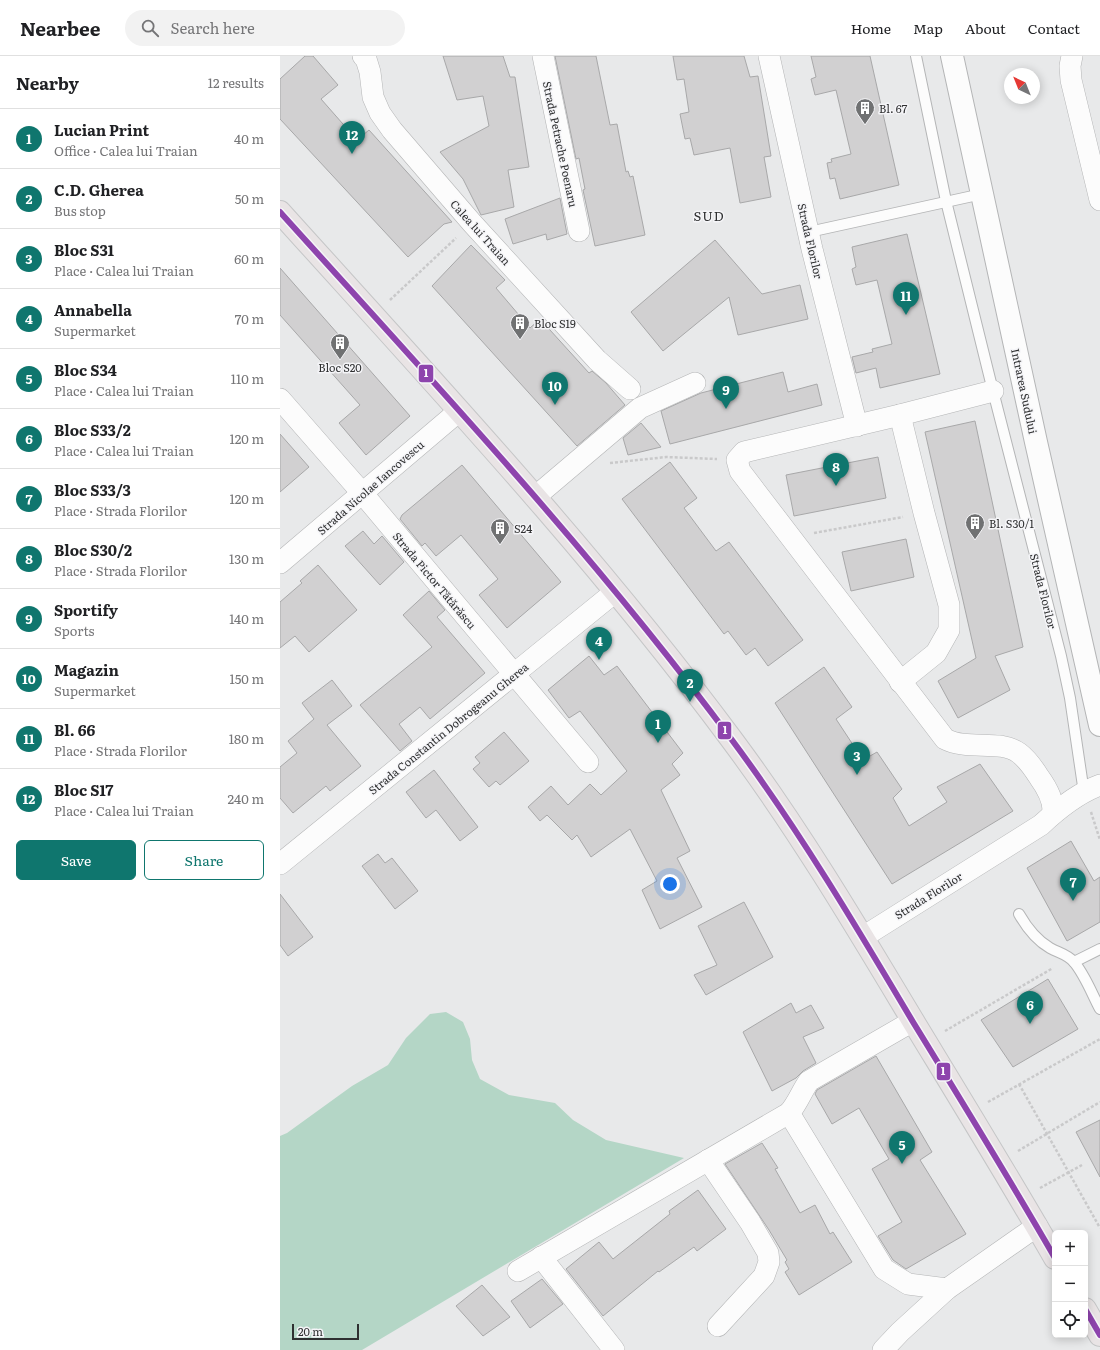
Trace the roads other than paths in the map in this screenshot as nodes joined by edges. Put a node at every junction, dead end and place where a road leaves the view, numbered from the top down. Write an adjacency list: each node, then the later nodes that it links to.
1 (363, 56): 14 (street, Calea lui Traian)
2 (543, 56): 11 (street, Strada Petrache Poenaru)
3 (769, 56): 12 (street, Strada Florilor)
4 (916, 56): 9 (lane, Strada Florilor)
5 (952, 56): 7 (street, Intrarea Sudului)
6 (1072, 56): 8 (street)
7 (982, 194): 9 (lane); 26 (street, Intrarea Sudului)
8 (1100, 200)
9 (946, 201): 12 (lane); 15 (lane, Strada Florilor)
10 (280, 212): 17 (main road)
11 (579, 231)
12 (808, 232): 19 (street, Strada Florilor)
13 (695, 383): 21 (street)
14 (630, 389)
15 (993, 391): 18 (street); 28 (lane, Strada Florilor)
16 (280, 399): 20 (street, Strada Pictor Tătărăscu)
17 (459, 411): 20 (street, Strada Nicolae Iancovescu); 21 (main road)
18 (900, 415): 19 (street); 25 (street)
19 (857, 426): 25 (street)
20 (363, 494): 22 (street, Strada Nicolae Iancovescu); 24 (street, Strada Pictor Tătărăscu)
21 (535, 497): 23 (main road)
22 (280, 563)
23 (615, 592): 24 (street, Strada Constantin Dobrogeanu Gherea); 32 (main road)
24 (516, 675): 27 (street, Strada Pictor Tătărăscu); 30 (street, Strada Constantin Dobrogeanu Gherea)
25 (900, 682): 29 (street)
26 (1100, 725)
27 (588, 762)
28 (1092, 789): 29 (street, Strada Florilor)
29 (1053, 814): 32 (street, Strada Florilor)
30 (280, 864)
31 (1019, 914): 34 (lane)
32 (863, 937): 36 (main road)
33 (1100, 949): 34 (lane)
34 (1072, 960): 35 (lane)
35 (1100, 1009)
36 (913, 1022): 37 (street); 39 (main road)
37 (789, 1113): 38 (street); 43 (street)
38 (708, 1160): 41 (street); 45 (street)
39 (1037, 1226): 40 (main road); 43 (street)
40 (1052, 1253)
41 (541, 1257): 42 (street); 47 (street)
42 (518, 1271)
43 (947, 1289): 48 (street)
44 (1088, 1314): 46 (main road)
45 (718, 1326)
46 (1100, 1335)
47 (614, 1350)
48 (883, 1350)

